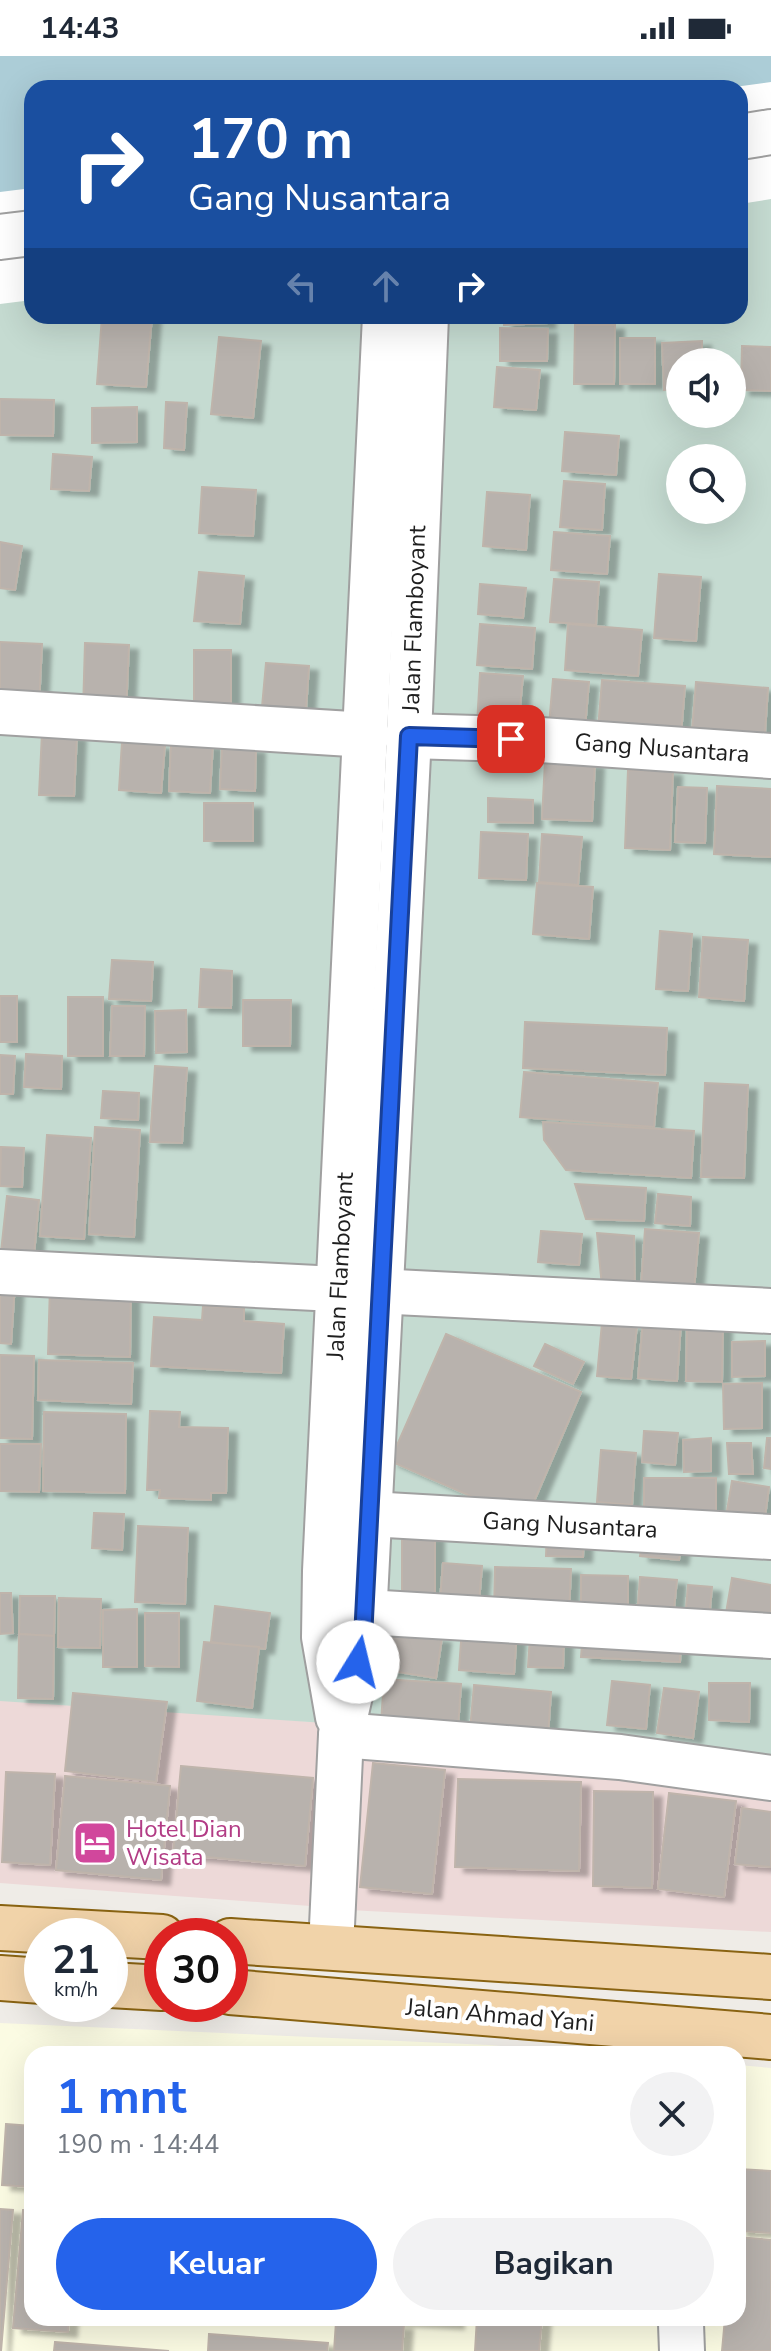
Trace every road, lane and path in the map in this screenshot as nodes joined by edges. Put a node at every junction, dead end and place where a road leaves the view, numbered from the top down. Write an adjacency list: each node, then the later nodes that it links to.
1 (771, 132): 2 (street)
2 (748, 136)
3 (24, 234): 4 (street)
4 (0, 237)
5 (386, 324): 7 (street, Jalan Flamboyant)
6 (424, 324): 7 (street, Jalan Flamboyant)
7 (401, 439): 9 (street, Jalan Flamboyant)
8 (0, 712): 9 (street, Gang Nusantara)
9 (388, 736): 10 (street, Gang Nusantara); 12 (street, Jalan Flamboyant)
10 (771, 756)
11 (0, 1272): 12 (street)
12 (371, 1292): 13 (street); 14 (street, Jalan Flamboyant); 16 (street, Jalan Flamboyant)
13 (771, 1311)
14 (369, 1514): 15 (street, Gang Nusantara); 16 (street, Jalan Flamboyant)
15 (771, 1537)
16 (352, 1585): 17 (street); 18 (street, Jalan Flamboyant); 18 (street, Jalan Flamboyant)
17 (771, 1636)
18 (341, 1735): 19 (street); 23 (street, Jalan Flamboyant)
19 (771, 1778)
20 (0, 1928): 21 (main road)
21 (144, 1936)
22 (248, 1942): 23 (main road)
23 (331, 1947): 24 (main road)
24 (588, 1966): 25 (main road); 29 (main road)
25 (771, 1977)
26 (0, 1978): 27 (main road)
27 (24, 1980)
28 (248, 1994): 29 (main road, Jalan Ahmad Yani)
29 (587, 2023): 30 (main road, Jalan Ahmad Yani)
30 (771, 2037)

